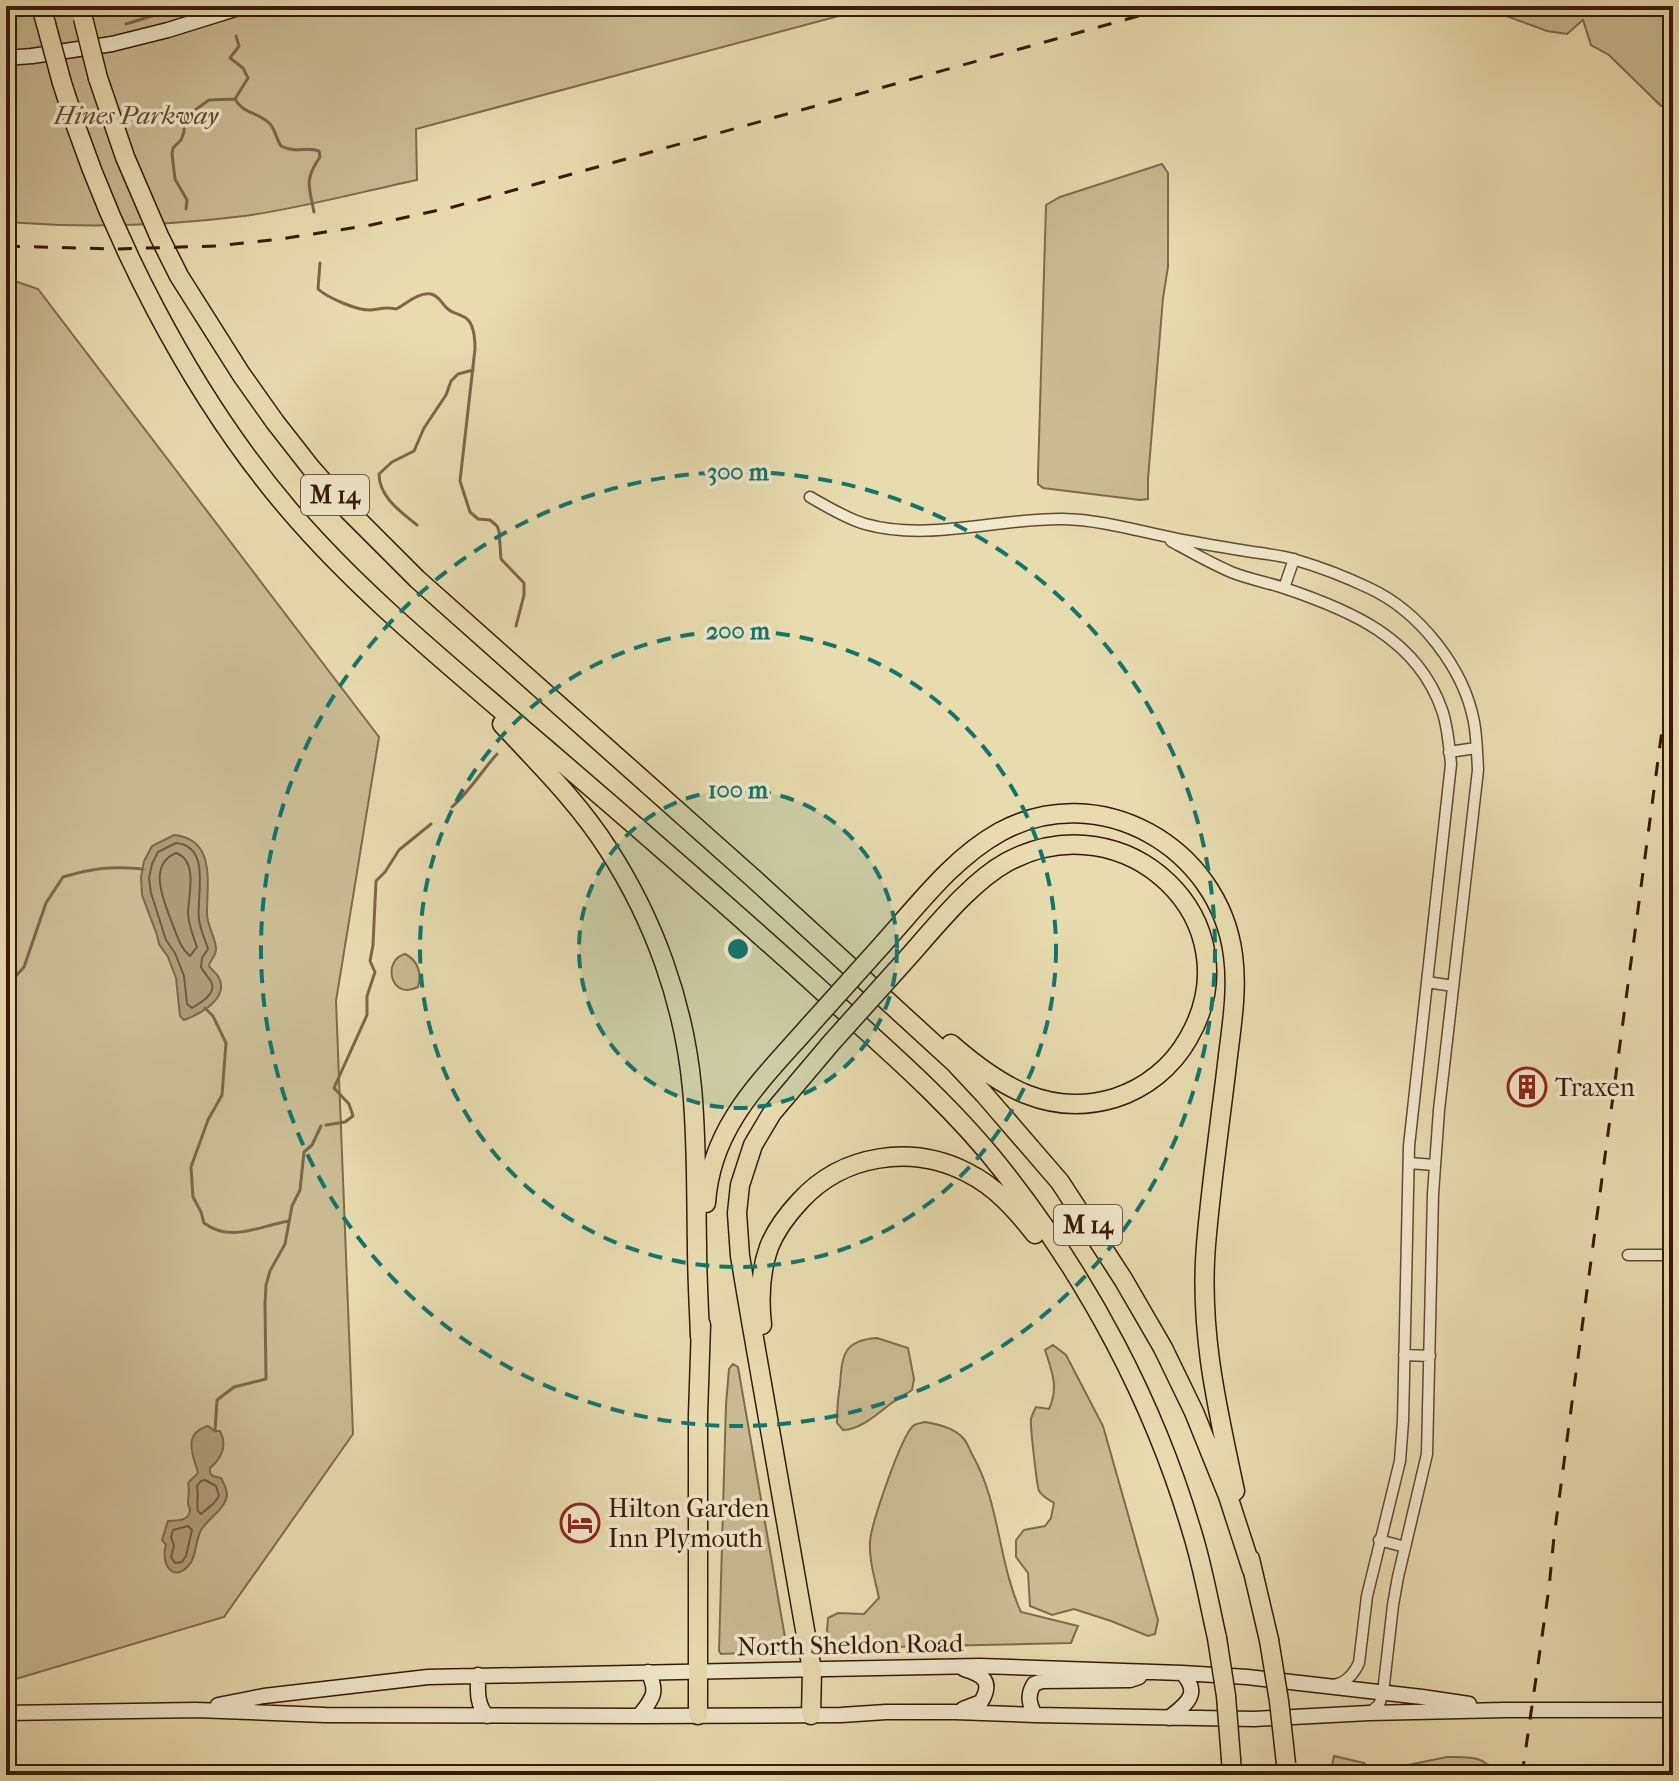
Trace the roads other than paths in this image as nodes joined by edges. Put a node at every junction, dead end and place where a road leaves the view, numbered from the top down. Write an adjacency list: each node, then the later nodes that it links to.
1 (245, 6): 4 (main road)
2 (81, 12): 12 (highway, M 14, bridge)
3 (43, 15): 9 (highway, M 14, bridge)
4 (6, 58)
5 (810, 497): 6 (street)
6 (1162, 537): 7 (street); 8 (street)
7 (1294, 559): 8 (street); 10 (street)
8 (1284, 588): 11 (street)
9 (433, 651): 19 (highway, M 14); 20 (highway)
10 (1476, 748): 11 (street); 14 (street)
11 (1449, 752): 13 (street)
12 (826, 947): 23 (highway, bridge); 26 (highway, M 14)
13 (1427, 982): 14 (street); 15 (street)
14 (1453, 986): 16 (street)
15 (1409, 1163): 16 (street); 21 (street)
16 (1434, 1165): 22 (street)
17 (1628, 1255): 18 (street)
18 (1673, 1255)
19 (1097, 1311): 23 (highway); 48 (highway, M 14, bridge)
20 (700, 1337): 26 (highway, bridge); 31 (highway)
21 (1404, 1355): 22 (street); 24 (street)
22 (1430, 1356): 25 (street)
23 (770, 1427): 28 (highway)
24 (1379, 1540): 25 (street); 34 (street)
25 (1405, 1547): 35 (street)
26 (1252, 1570): 49 (highway, M 14, bridge)
27 (953, 1666): 28 (main road, North Sheldon Road); 29 (main road, North Sheldon Road); 39 (main road)
28 (812, 1670): 31 (main road, North Sheldon Road); 43 (highway)
29 (1152, 1671): 32 (main road, North Sheldon Road); 44 (main road)
30 (648, 1672): 31 (main road, North Sheldon Road); 33 (main road, North Sheldon Road); 46 (main road)
31 (697, 1672): 42 (highway)
32 (1182, 1673): 34 (main road, North Sheldon Road); 47 (main road)
33 (478, 1675): 36 (main road, North Sheldon Road); 45 (main road)
34 (1328, 1686): 35 (main road, North Sheldon Road)
35 (1383, 1693): 37 (main road, North Sheldon Road); 41 (street)
36 (196, 1710): 40 (main road, North Sheldon Road); 45 (main road, North Sheldon Road)
37 (1505, 1710): 38 (main road, North Sheldon Road); 41 (main road, North Sheldon Road)
38 (1673, 1710)
39 (955, 1712): 43 (main road, North Sheldon Road); 44 (main road, North Sheldon Road)
40 (6, 1713)
41 (1369, 1713): 47 (main road, North Sheldon Road)
42 (698, 1715): 43 (main road, North Sheldon Road); 46 (main road, North Sheldon Road)
43 (811, 1715)
44 (1035, 1715): 47 (main road, North Sheldon Road)
45 (487, 1716): 46 (main road, North Sheldon Road)
46 (639, 1716)
47 (1169, 1718)
48 (1232, 1767)
49 (1286, 1769)

